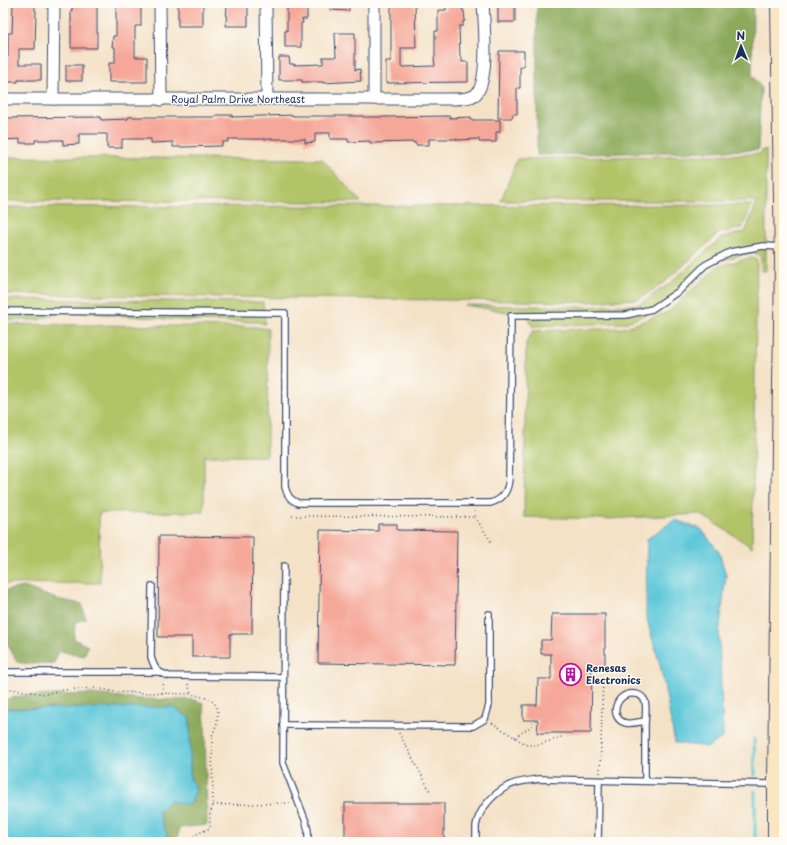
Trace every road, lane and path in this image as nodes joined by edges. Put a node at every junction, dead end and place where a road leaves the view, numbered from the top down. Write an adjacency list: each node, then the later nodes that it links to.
1 (54, 3): 8 (street)
2 (160, 3): 11 (street)
3 (266, 3): 9 (street)
4 (374, 3): 10 (street)
5 (483, 3): 10 (street, Royal Palm Drive Northeast)
6 (779, 3): 12 (main road)
7 (3, 99): 8 (street, Royal Palm Drive Northeast)
8 (53, 99): 11 (street, Royal Palm Drive Northeast)
9 (267, 99): 10 (street, Royal Palm Drive Northeast); 11 (street, Royal Palm Drive Northeast)
10 (374, 99)
11 (161, 100)
12 (783, 247): 14 (main road); 15 (lane)
13 (3, 311): 15 (lane)
14 (782, 445): 39 (main road)
15 (475, 504): 17 (path)
16 (292, 516): 17 (path)
17 (475, 517): 18 (path)
18 (492, 543)
19 (284, 566): 25 (lane)
20 (152, 586): 23 (lane)
21 (489, 614): 30 (lane)
22 (3, 672): 23 (lane)
23 (162, 673): 24 (lane); 28 (path)
24 (184, 676): 25 (lane); 29 (path)
25 (283, 677): 33 (lane)
26 (603, 678): 37 (path)
27 (3, 691): 28 (path)
28 (162, 693): 29 (path)
29 (191, 694): 42 (path)
30 (485, 719): 34 (lane); 36 (path)
31 (645, 721): 31 (lane); 38 (lane)
32 (533, 722): 36 (path)
33 (283, 725): 34 (lane); 41 (lane)
34 (396, 726): 40 (path)
35 (564, 736): 36 (path)
36 (514, 737)
37 (600, 781): 38 (lane); 45 (lane); 46 (lane)
38 (645, 781): 39 (lane)
39 (780, 784): 47 (main road)
40 (430, 791)
41 (298, 802): 42 (path); 44 (lane)
42 (213, 805): 43 (path)
43 (185, 842)
44 (308, 842)
45 (476, 842)
46 (598, 842)
47 (776, 842)

